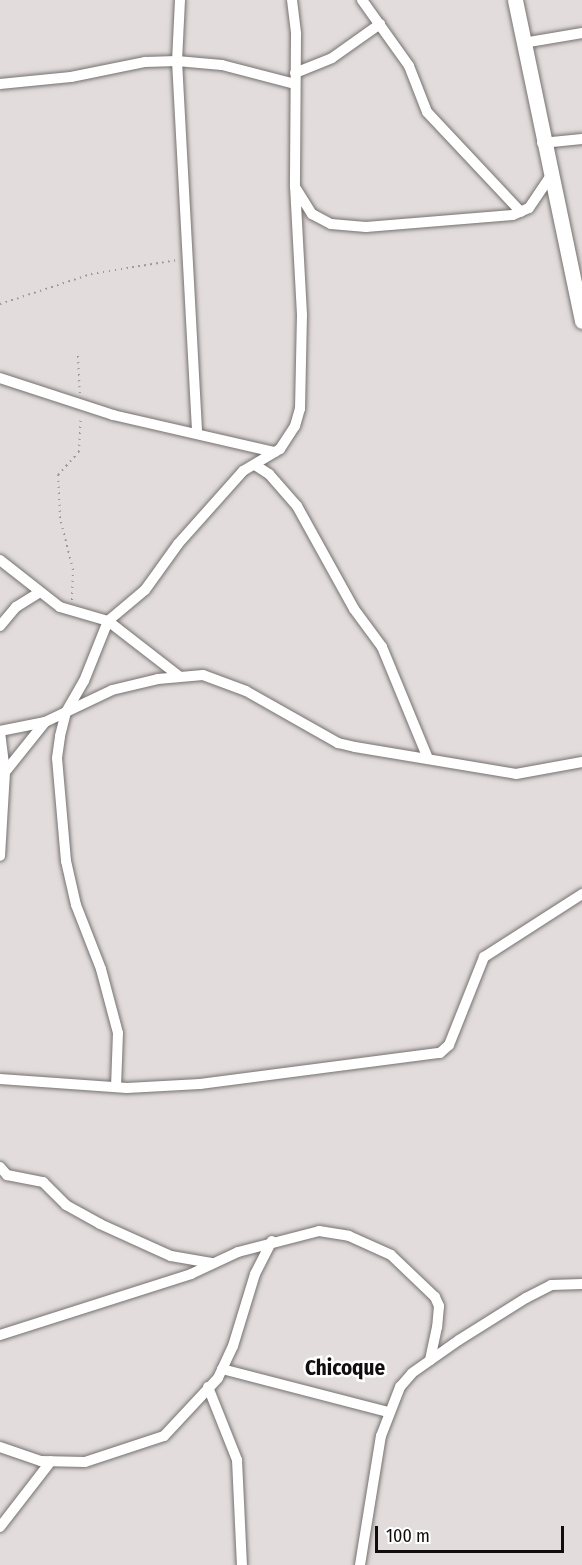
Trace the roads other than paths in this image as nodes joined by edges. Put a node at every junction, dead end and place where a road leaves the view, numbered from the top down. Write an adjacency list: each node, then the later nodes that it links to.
1 (180, 0): 8 (street)
2 (292, 0): 9 (street)
3 (362, 0): 5 (street)
4 (514, 0): 7 (street)
5 (380, 24): 9 (street); 15 (street)
6 (582, 33): 7 (street)
7 (523, 43): 12 (street)
8 (177, 61): 9 (street); 10 (street); 18 (street)
9 (295, 79): 14 (street)
10 (0, 84)
11 (582, 139): 12 (street)
12 (542, 143): 13 (street)
13 (549, 178): 15 (street); 16 (street)
14 (295, 187): 15 (street); 19 (street)
15 (521, 212)
16 (582, 321)
17 (0, 378): 18 (street)
18 (197, 433): 19 (street)
19 (275, 452): 20 (street)
20 (255, 465): 23 (street); 29 (street)
21 (0, 560): 22 (street)
22 (38, 593): 23 (street); 24 (street)
23 (108, 621): 25 (street); 26 (street)
24 (0, 626)
25 (178, 676): 26 (street); 29 (street)
26 (66, 712): 27 (street); 36 (street)
27 (45, 722): 28 (street); 31 (street)
28 (0, 732): 31 (street)
29 (427, 756): 30 (street)
30 (582, 762)
31 (5, 771): 32 (street)
32 (2, 826): 33 (street)
33 (0, 856)
34 (582, 894): 36 (street)
35 (0, 1079): 36 (street)
36 (116, 1087)
37 (0, 1167): 39 (street)
38 (272, 1241): 39 (street); 42 (street); 43 (street)
39 (215, 1263): 41 (street)
40 (582, 1284): 42 (street)
41 (0, 1335)
42 (430, 1360): 45 (street)
43 (222, 1369): 44 (street); 45 (street)
44 (208, 1386): 47 (street); 49 (street)
45 (388, 1412): 50 (street)
46 (0, 1447): 47 (street)
47 (51, 1461): 48 (street)
48 (0, 1527)
49 (242, 1565)
50 (360, 1565)

